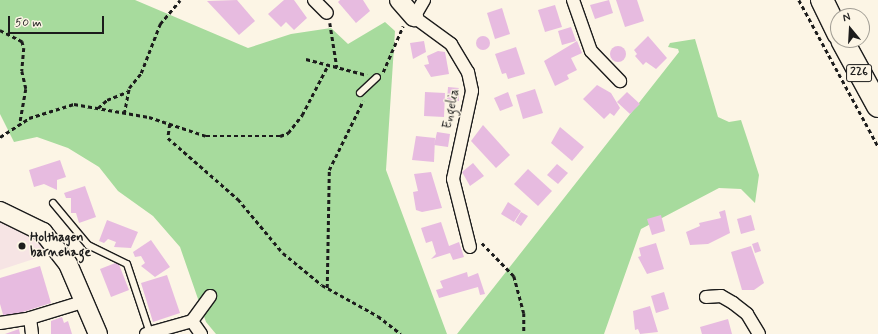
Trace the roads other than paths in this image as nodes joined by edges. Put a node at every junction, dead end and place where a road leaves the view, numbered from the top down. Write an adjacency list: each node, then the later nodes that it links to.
1 (314, 0): 6 (street)
2 (398, 0): 8 (street)
3 (424, 0): 8 (street)
4 (573, 0): 11 (street)
5 (822, 0): 7 (highway)
6 (327, 13)
7 (830, 16)
8 (414, 18): 16 (street, Engelia)
9 (846, 48): 13 (highway, 226)
10 (377, 77): 12 (lane)
11 (620, 81)
12 (362, 91)
13 (878, 106)
14 (53, 203): 23 (lane)
15 (0, 211): 19 (street)
16 (470, 247)
17 (210, 296): 21 (street)
18 (706, 296): 27 (street)
19 (86, 301): 20 (street); 25 (street)
20 (30, 318): 22 (street); 24 (street)
21 (192, 321): 23 (street); 26 (street)
22 (0, 323)
23 (148, 333)
24 (32, 334)
25 (98, 334)
26 (201, 334)
27 (759, 334)

